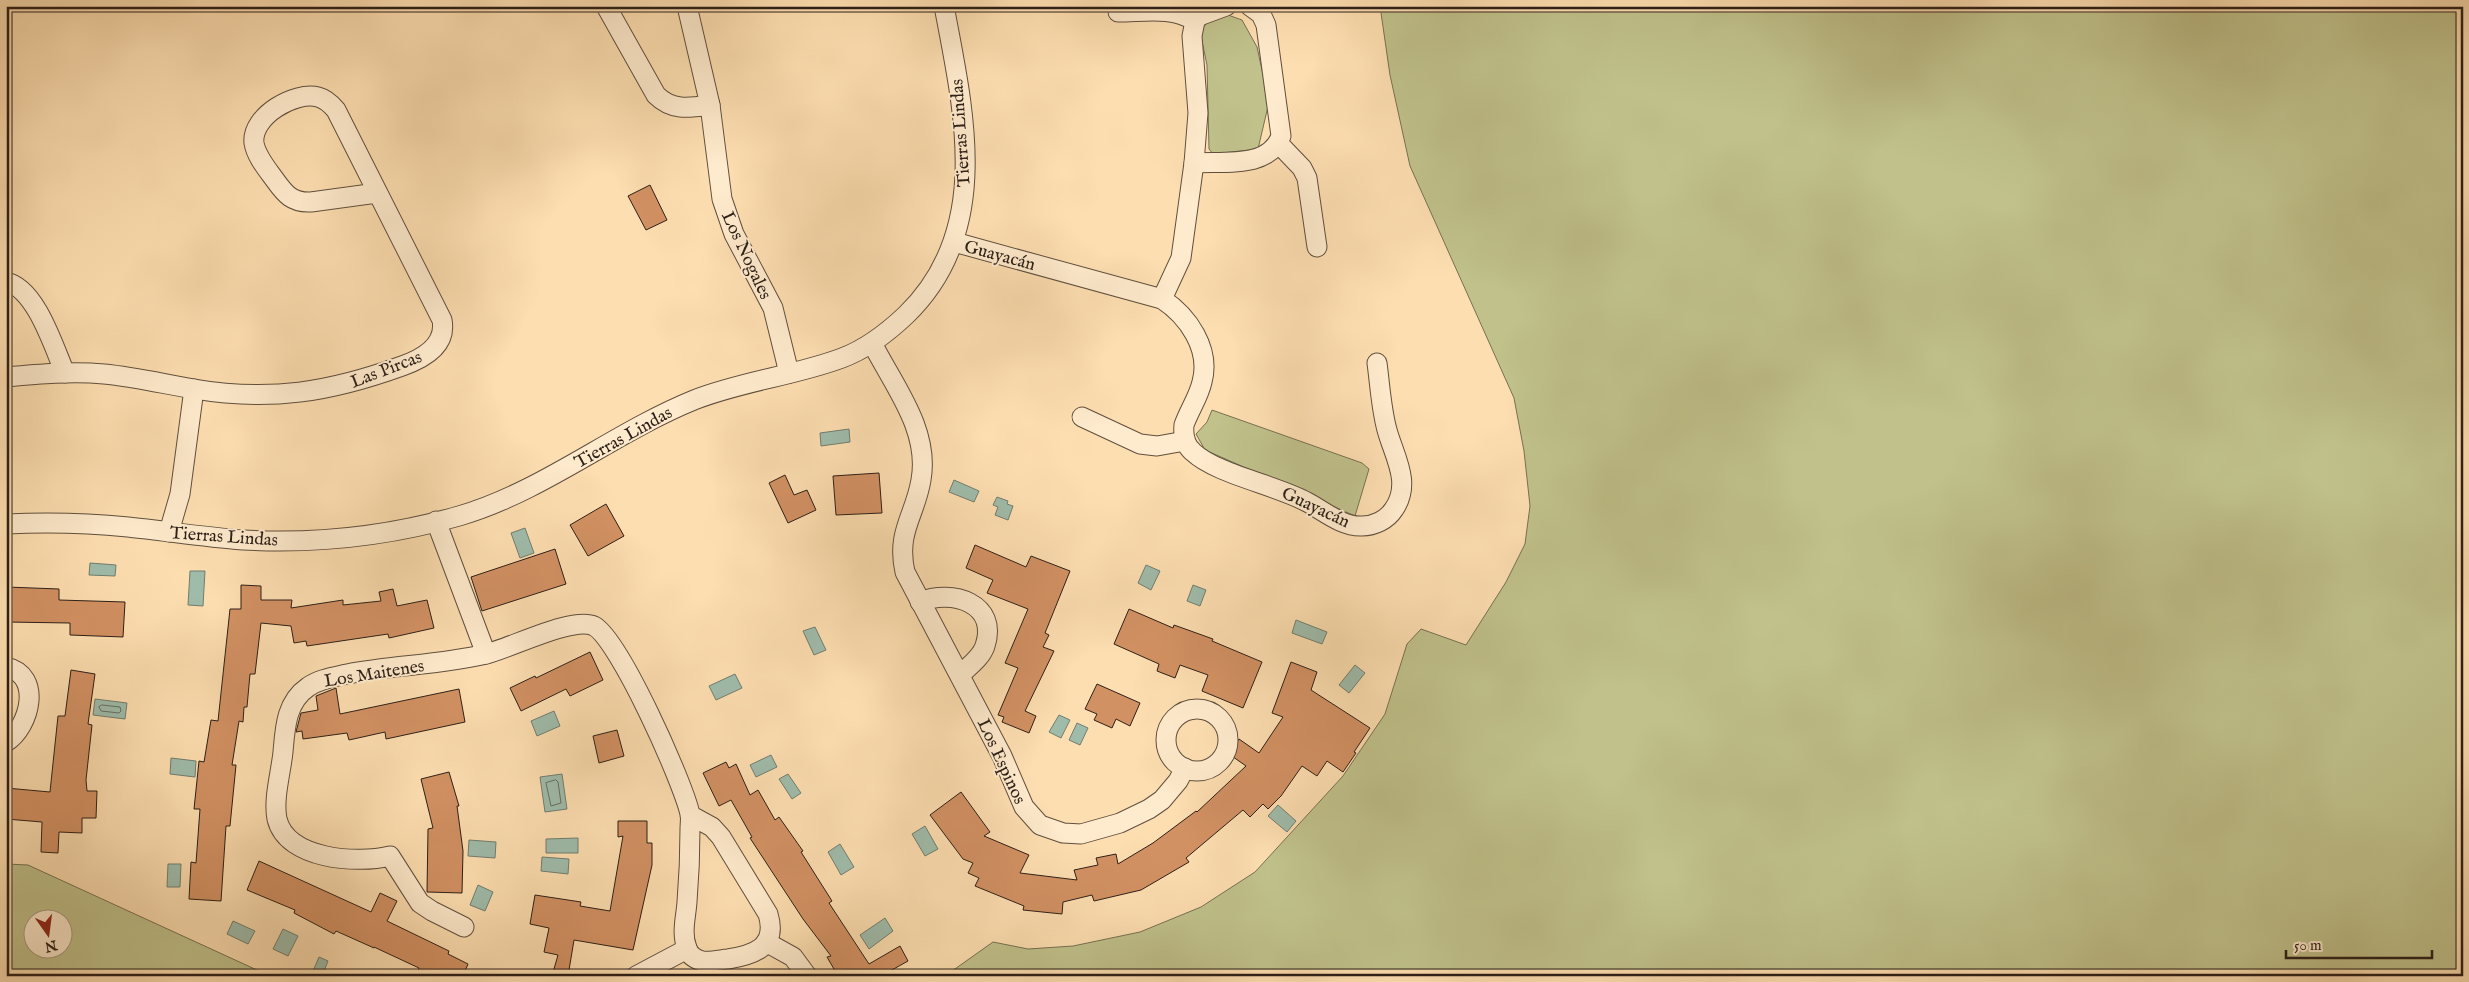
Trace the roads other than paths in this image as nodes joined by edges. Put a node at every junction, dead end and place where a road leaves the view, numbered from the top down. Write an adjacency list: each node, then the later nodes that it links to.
1 (606, 6): 8 (street)
2 (687, 6): 8 (street, Los Nogales)
3 (944, 6): 12 (street, Tierras Lindas)
4 (1226, 6): 7 (street)
5 (1252, 7): 9 (street)
6 (1118, 12): 7 (street)
7 (1195, 21): 10 (street)
8 (710, 105): 19 (street, Los Nogales)
9 (1278, 143): 10 (street); 13 (street)
10 (1194, 163): 15 (street)
11 (377, 192): 11 (street, Las Pircas); 21 (street, Las Pircas)
12 (954, 242): 15 (street, Guayacán); 16 (street, Tierras Lindas)
13 (1317, 247)
14 (6, 282): 18 (street)
15 (1162, 299): 23 (street, Guayacán)
16 (872, 343): 19 (street, Tierras Lindas); 27 (street, Los Espinos)
17 (1377, 362): 23 (street, Guayacán)
18 (65, 373): 20 (street, Las Pircas); 21 (street, Las Pircas)
19 (789, 373): 24 (street, Tierras Lindas)
20 (6, 377)
21 (194, 389): 26 (street)
22 (1082, 417): 23 (street)
23 (1185, 441)
24 (436, 521): 26 (street, Tierras Lindas); 28 (street)
25 (6, 524): 26 (street, Tierras Lindas)
26 (169, 532)
27 (920, 602): 30 (street, Los Espinos); 30 (street)
28 (486, 654): 33 (street, Los Maitenes); 34 (street, Los Maitenes)
29 (6, 667): 31 (street)
30 (960, 675): 32 (street, Los Espinos)
31 (6, 742)
32 (1185, 768)
33 (690, 815): 35 (street); 36 (street, Los Maitenes)
34 (464, 927)
35 (766, 942): 36 (street); 38 (street)
36 (687, 949): 37 (street)
37 (636, 976)
38 (807, 976)

